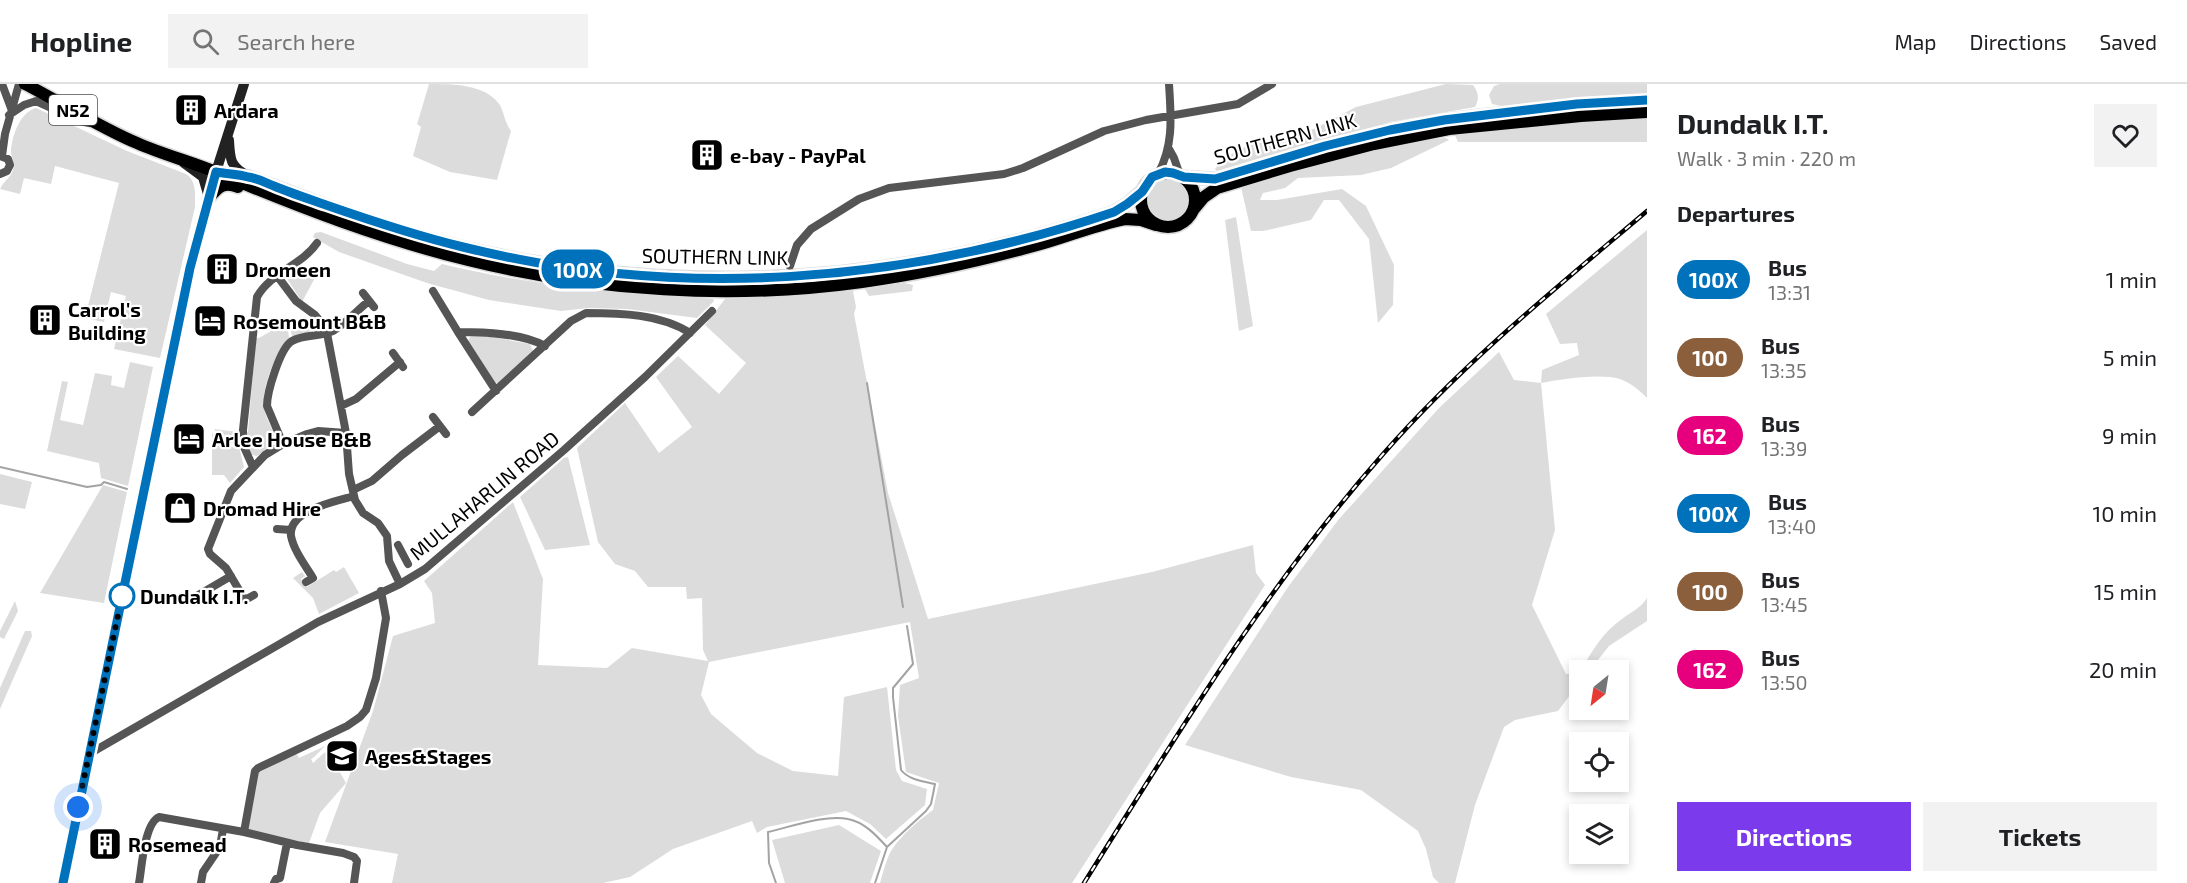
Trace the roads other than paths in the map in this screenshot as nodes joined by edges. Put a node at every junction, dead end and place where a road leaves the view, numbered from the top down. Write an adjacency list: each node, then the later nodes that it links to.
1 (3, 84): 8 (street)
2 (19, 84): 8 (street)
3 (25, 84): 11 (main road, N52)
4 (244, 84): 12 (main road)
5 (1169, 84): 10 (street)
6 (1272, 84): 10 (street)
7 (1647, 100): 19 (main road, SOUTHERN LINK)
8 (10, 112): 11 (street); 14 (street)
9 (1647, 112): 24 (main road, SOUTHERN LINK / N52)
10 (1171, 115): 13 (street); 27 (street)
11 (102, 125): 15 (main road, N52)
12 (229, 134): 16 (main road); 20 (main road)
13 (1169, 149): 18 (street); 19 (street)
14 (1, 156): 17 (street)
15 (171, 156): 16 (main road, N52); 22 (main road)
16 (216, 172): 20 (main road, SOUTHERN LINK / N52); 22 (main road); 23 (main road, N52)
17 (0, 174)
18 (1158, 174): 19 (main road); 21 (main road, N52)
19 (1182, 176): 24 (main road)
20 (250, 177): 21 (main road, SOUTHERN LINK / N52)
21 (1142, 192): 25 (main road)
22 (209, 198): 23 (main road); 59 (main road)
23 (285, 201): 25 (main road, SOUTHERN LINK / N52)
24 (1194, 209): 25 (main road, N52)
25 (1156, 225)
26 (317, 243): 28 (street)
27 (790, 266)
28 (278, 277): 33 (street); 45 (street)
29 (433, 291): 32 (street)
30 (363, 293): 33 (street)
31 (712, 311): 34 (street, MULLAHARLIN ROAD)
32 (458, 332): 35 (street); 37 (street)
33 (328, 333): 38 (street); 44 (street)
34 (690, 333): 35 (street); 55 (street, MULLAHARLIN ROAD)
35 (545, 346): 37 (street)
36 (393, 353): 38 (street)
37 (496, 391): 39 (street)
38 (342, 406): 42 (street)
39 (472, 412)
40 (433, 417): 41 (street)
41 (440, 426): 43 (street); 46 (street)
42 (346, 432): 44 (street); 46 (street)
43 (446, 434)
44 (283, 444): 45 (street)
45 (252, 467): 53 (street)
46 (354, 493): 48 (street); 51 (street)
47 (277, 529): 48 (street)
48 (291, 530): 54 (street)
49 (398, 545): 50 (street)
50 (404, 556): 51 (street); 52 (street)
51 (390, 563): 55 (street)
52 (408, 564)
53 (231, 576): 57 (street); 58 (street)
54 (306, 582)
55 (400, 584): 56 (street, MULLAHARLIN ROAD)
56 (381, 591): 60 (street, MULLAHARLIN ROAD); 63 (street)
57 (254, 595)
58 (190, 600)
59 (95, 726): 60 (street); 61 (main road)
60 (114, 739): 61 (street, MULLAHARLIN ROAD)
61 (89, 754): 66 (main road)
62 (223, 829): 63 (street); 67 (street); 68 (street)
63 (244, 832): 64 (street)
64 (287, 843): 65 (street); 69 (street)
65 (279, 881)
66 (62, 883)
67 (139, 883)
68 (201, 883)
69 (354, 883)

